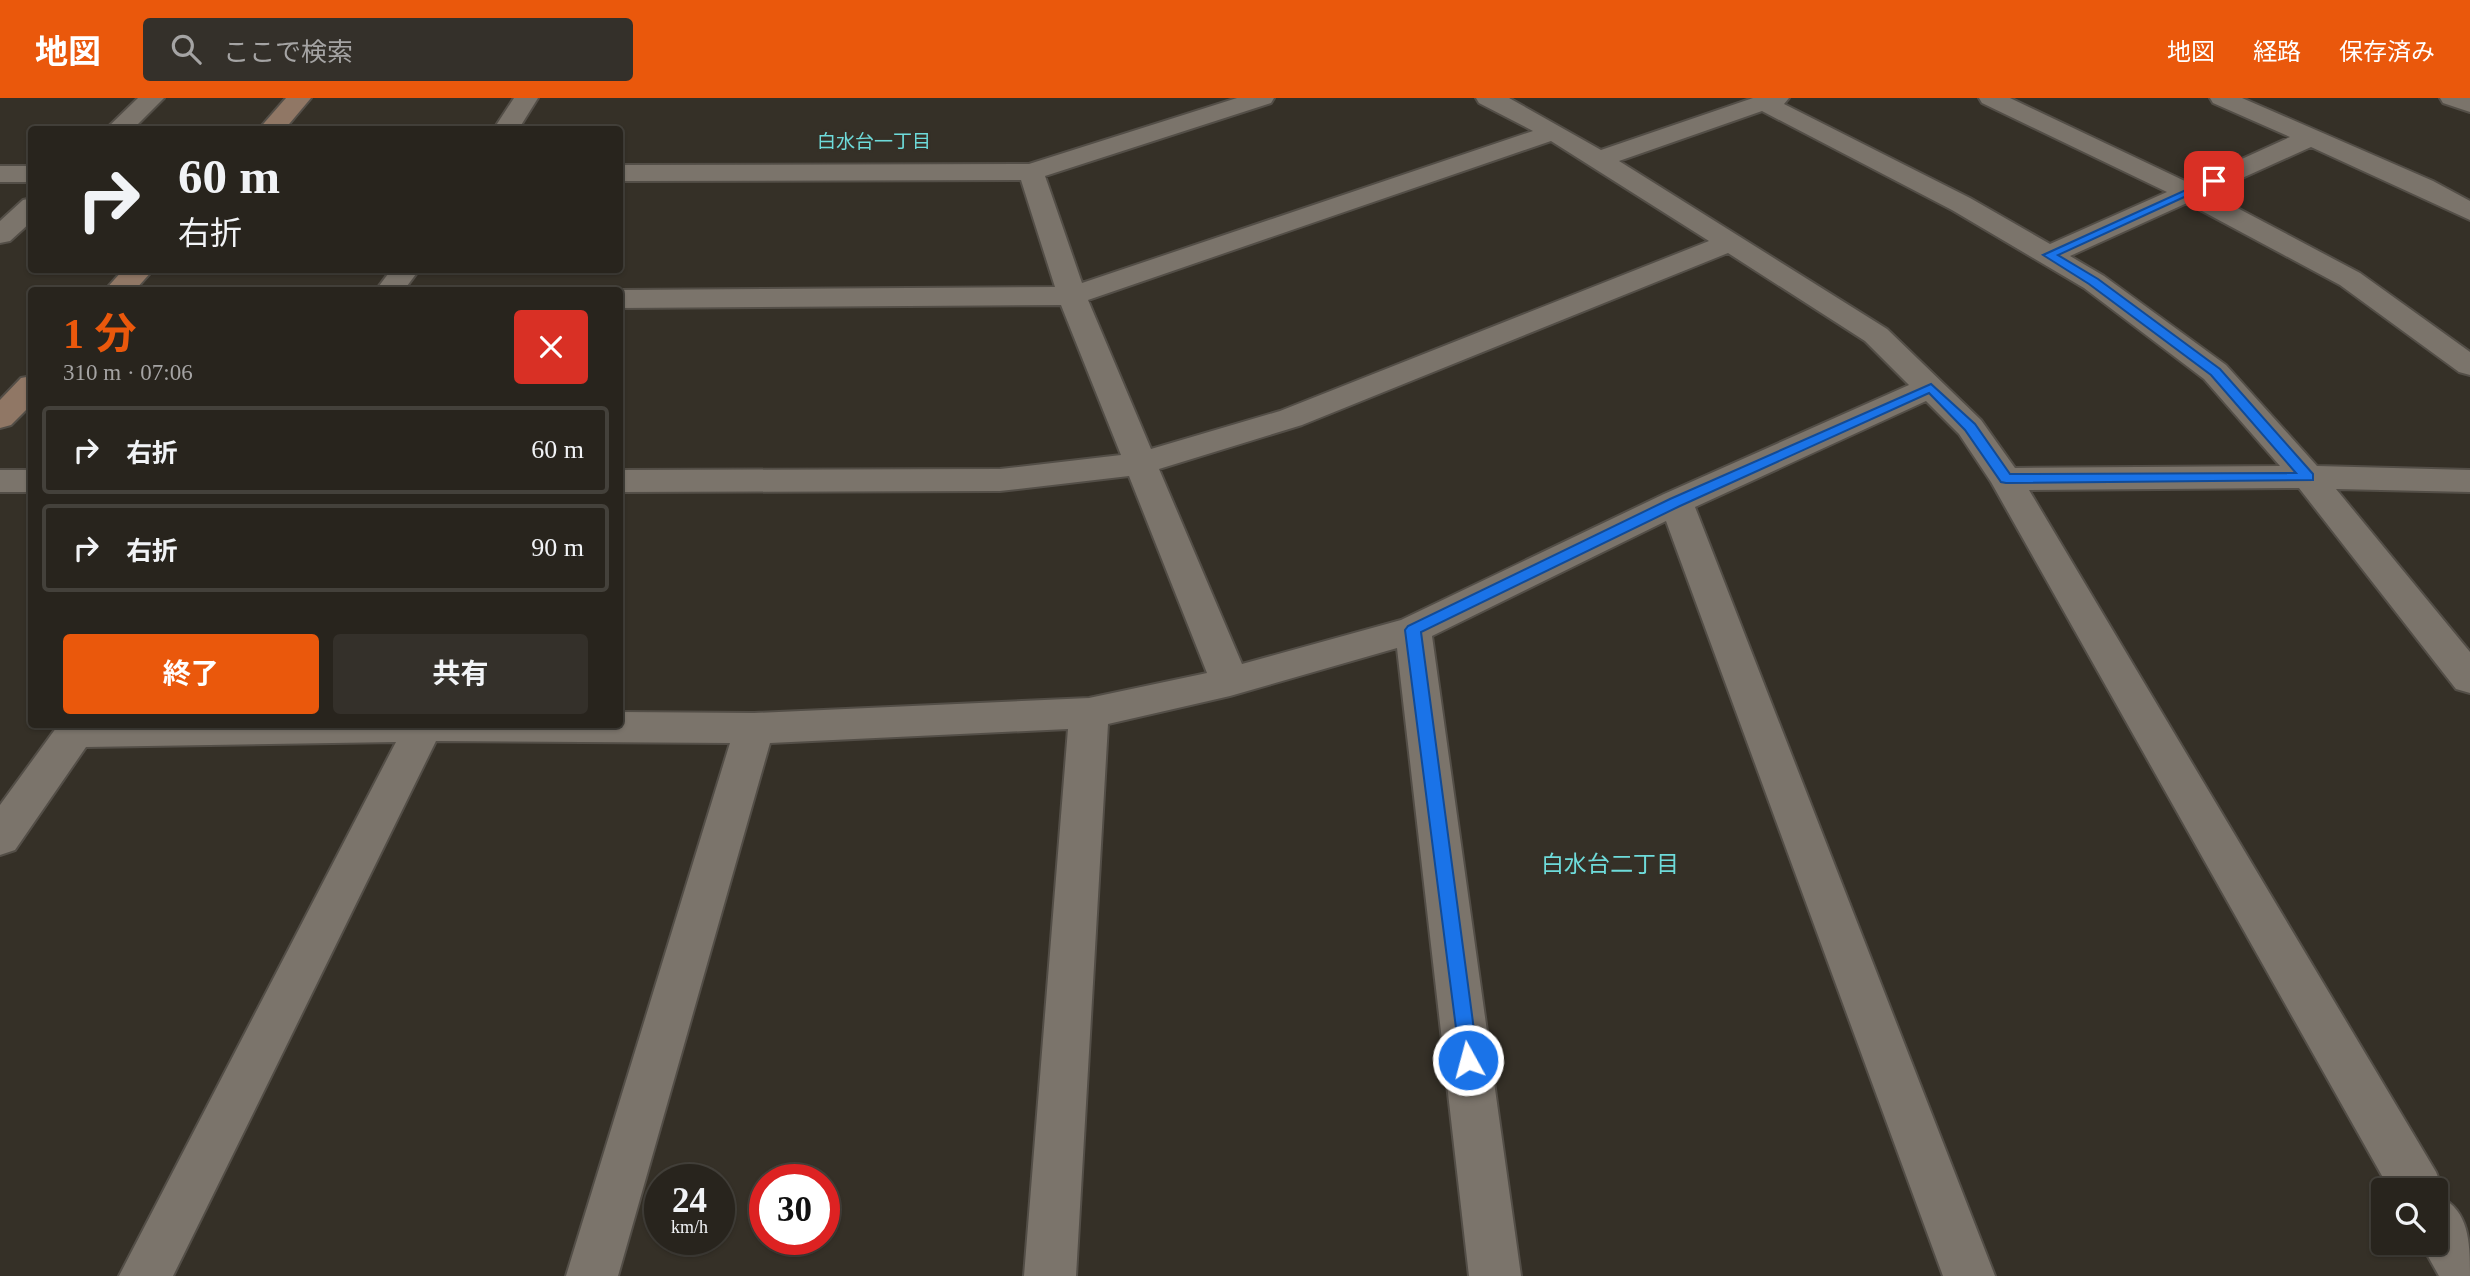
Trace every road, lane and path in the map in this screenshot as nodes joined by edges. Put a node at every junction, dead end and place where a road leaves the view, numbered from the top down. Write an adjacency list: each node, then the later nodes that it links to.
1 (152, 98): 11 (street)
2 (299, 98): 12 (street)
3 (526, 98): 13 (street)
4 (1262, 98): 17 (street)
5 (1488, 98): 14 (street)
6 (1991, 98): 21 (street)
7 (2222, 98): 15 (street)
8 (2452, 98): 10 (street)
9 (1770, 100): 16 (street); 26 (street)
10 (2470, 105)
11 (121, 126)
12 (274, 126)
13 (508, 126)
14 (1554, 132): 16 (street); 29 (street)
15 (2312, 137): 21 (street); 23 (street)
16 (1598, 159): 25 (street)
17 (1031, 172): 18 (street); 29 (street)
18 (623, 173)
19 (0, 174): 20 (street)
20 (28, 174)
21 (2189, 192): 26 (street); 31 (street)
22 (28, 210): 24 (street)
23 (2470, 212)
24 (0, 235)
25 (1732, 242): 32 (street); 35 (street)
26 (2049, 255): 36 (street)
27 (136, 273): 28 (street)
28 (122, 287)
29 (1072, 296): 30 (street); 35 (street)
30 (623, 299)
31 (2470, 366)
32 (1931, 387): 37 (street); 42 (street)
33 (28, 388): 34 (street)
34 (0, 418)
35 (1139, 464): 40 (street); 45 (street)
36 (2308, 477): 37 (street); 41 (street); 44 (street)
37 (2006, 479): 52 (street)
38 (0, 481): 39 (street)
39 (28, 481)
40 (623, 481)
41 (2470, 481)
42 (1675, 502): 43 (street); 58 (street)
43 (1413, 630): 45 (street); 57 (street)
44 (2470, 679)
45 (1230, 682): 46 (street)
46 (1089, 713): 50 (street); 56 (street)
47 (623, 727): 50 (street)
48 (79, 728): 51 (street)
49 (424, 728): 54 (street)
50 (754, 728): 55 (street)
51 (0, 838)
52 (2411, 1178)
53 (2448, 1242): 59 (street)
54 (145, 1276)
55 (592, 1276)
56 (1050, 1276)
57 (1495, 1276)
58 (1969, 1276)
59 (2468, 1276)

